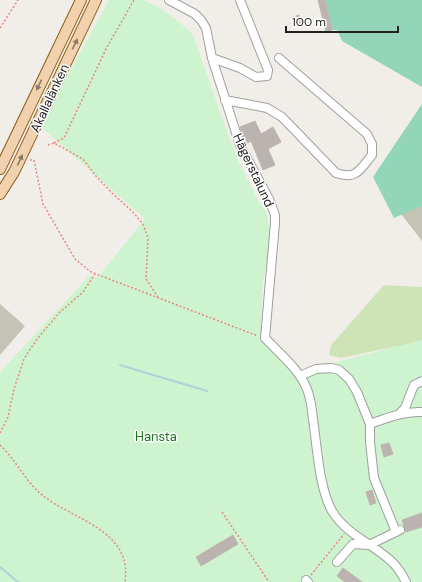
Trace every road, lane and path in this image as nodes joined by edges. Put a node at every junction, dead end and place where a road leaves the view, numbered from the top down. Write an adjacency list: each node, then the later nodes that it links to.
1 (18, 0): 7 (path)
2 (81, 0): 14 (main road, Akallalänken, one-way to 14)
3 (96, 0): 15 (main road, Akallalänken, one-way to 3)
4 (134, 0): 11 (path)
5 (169, 0): 8 (street, Hägerstalund)
6 (240, 0): 8 (street)
7 (0, 28)
8 (212, 58): 10 (street, Hägerstalund)
9 (279, 58): 10 (street)
10 (225, 100): 18 (street, Hägerstalund)
11 (54, 143): 12 (path); 17 (path)
12 (48, 145)
13 (26, 160): 16 (path)
14 (0, 169)
15 (0, 194)
16 (95, 274): 17 (path); 24 (path)
17 (159, 299): 18 (path)
18 (265, 338): 19 (street)
19 (300, 376): 23 (street); 27 (street)
20 (422, 381): 22 (street)
21 (422, 412): 22 (street)
22 (398, 414): 23 (street)
23 (370, 424): 28 (street)
24 (0, 433)
25 (0, 445): 31 (path)
26 (222, 512): 32 (path)
27 (348, 530): 28 (street); 30 (path)
28 (369, 545): 29 (street); 33 (street)
29 (337, 562)
30 (307, 581)
31 (125, 582)
32 (269, 582)
33 (406, 582)

